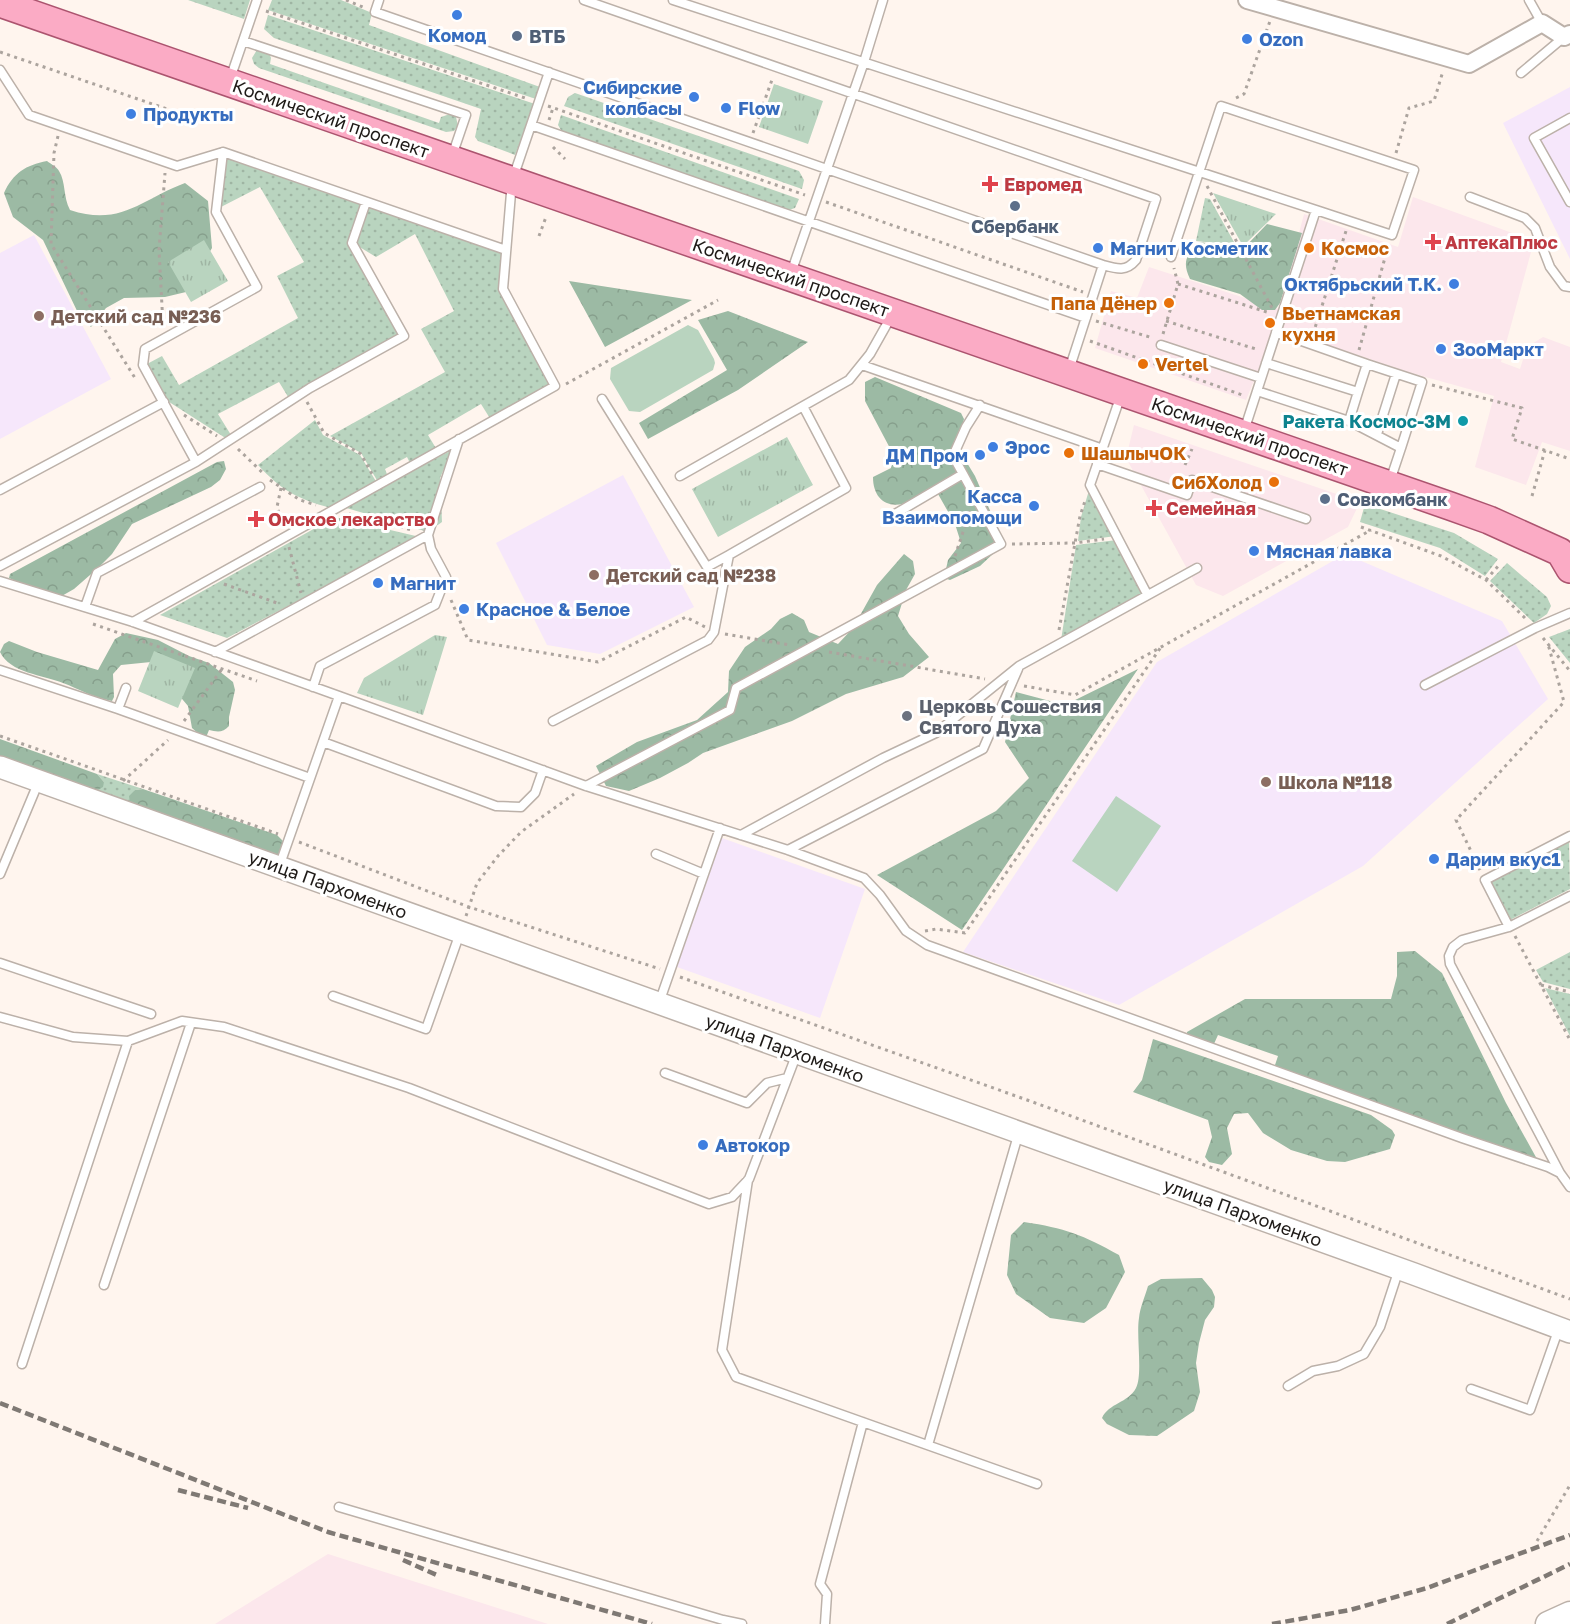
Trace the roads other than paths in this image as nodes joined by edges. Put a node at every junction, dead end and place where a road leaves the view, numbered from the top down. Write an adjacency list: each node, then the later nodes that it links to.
1 (379, 0): 15 (lane)
2 (584, 0): 18 (lane)
3 (673, 0): 13 (lane)
4 (883, 0): 13 (lane)
5 (1247, 0): 9 (street)
6 (1529, 0): 10 (lane)
7 (0, 3): 17 (main road, Космический проспект)
8 (256, 4): 12 (lane)
9 (1276, 4): 10 (street)
10 (1542, 23): 11 (street)
11 (1567, 36): 16 (lane)
12 (243, 41): 17 (lane); 22 (lane)
13 (864, 62): 18 (lane); 24 (lane)
14 (0, 70): 21 (lane)
15 (549, 72): 20 (lane); 23 (lane)
16 (1521, 73)
17 (229, 82): 22 (main road, Космический проспект)
18 (853, 94): 23 (lane); 33 (lane)
19 (1570, 118): 28 (lane)
20 (531, 125): 25 (lane); 30 (lane)
21 (223, 152): 27 (lane); 50 (lane)
22 (451, 160): 25 (main road, Космический проспект)
23 (827, 169): 30 (lane); 33 (lane)
24 (1199, 171): 29 (lane); 29 (lane); 32 (lane)
25 (512, 181): 31 (lane); 34 (main road, Космический проспект)
26 (1470, 197): 35 (lane)
27 (366, 202): 31 (lane); 59 (lane)
28 (1570, 202)
29 (1316, 210): 38 (lane)
30 (809, 222): 34 (lane); 37 (lane)
31 (506, 250): 56 (lane)
32 (1171, 257)
33 (1103, 265): 37 (lane)
34 (790, 277): 36 (main road, Космический проспект)
35 (1570, 287)
36 (893, 312): 42 (lane); 43 (main road, Космический проспект)
37 (1086, 318): 43 (lane)
38 (1276, 332): 40 (lane); 41 (lane)
39 (1161, 345): 45 (lane)
40 (1268, 358): 45 (lane); 47 (lane)
41 (1367, 364): 44 (lane); 47 (lane)
42 (861, 365): 51 (lane); 52 (lane)
43 (1068, 374): 46 (main road, Космический проспект)
44 (1396, 374): 55 (lane); 58 (lane)
45 (1262, 378): 48 (lane)
46 (1122, 392): 54 (main road, Космический проспект); 57 (lane)
47 (1358, 392): 53 (lane)
48 (1256, 395): 53 (lane); 54 (lane)
49 (602, 399): 69 (lane)
50 (164, 402): 59 (lane); 65 (lane)
51 (980, 405): 57 (lane); 61 (lane)
52 (804, 408): 62 (lane); 69 (lane)
53 (1349, 421): 55 (lane)
54 (1243, 434): 63 (main road, Космический проспект)
55 (1377, 434): 58 (lane)
56 (459, 440): 68 (lane); 77 (lane)
57 (1102, 448): 60 (lane)
58 (1401, 448): 63 (lane)
59 (196, 462): 71 (lane)
60 (1097, 464): 67 (lane); 74 (lane)
61 (963, 474): 66 (lane); 92 (lane)
62 (680, 476)
63 (1389, 484): 70 (main road, Космический проспект)
64 (260, 487): 75 (lane)
65 (0, 490)
66 (895, 514)
67 (1306, 519)
68 (428, 535): 78 (lane); 82 (lane)
69 (729, 555): 86 (lane)
70 (1567, 555)
71 (0, 566)
72 (1197, 567): 74 (lane)
73 (0, 581): 75 (lane)
74 (1147, 594): 79 (lane)
75 (86, 607): 77 (lane)
76 (1570, 613): 81 (lane)
77 (132, 622): 78 (lane)
78 (215, 652): 82 (lane)
79 (1019, 666): 94 (lane); 96 (lane)
80 (0, 670): 85 (lane)
81 (1425, 685)
82 (313, 687): 84 (lane)
83 (126, 688): 85 (lane)
84 (339, 696): 87 (lane); 89 (lane)
85 (118, 710): 90 (lane)
86 (553, 721)
87 (322, 742): 89 (lane); 90 (lane)
88 (0, 767): 91 (street, улица Пархоменко)
89 (543, 770): 92 (lane)
90 (310, 778): 98 (lane)
91 (39, 781): 98 (street, улица Пархоменко); 99 (lane)
92 (586, 786): 93 (lane)
93 (720, 828): 94 (lane); 100 (lane)
94 (741, 835): 96 (lane)
95 (1570, 836): 102 (lane)
96 (788, 850): 115 (lane)
97 (656, 854): 100 (lane)
98 (279, 867): 103 (street, улица Пархоменко)
99 (0, 874)
100 (704, 874): 106 (lane)
101 (1570, 896): 102 (lane)
102 (1509, 927): 115 (lane)
103 (461, 932): 105 (lane); 106 (street, улица Пархоменко)
104 (0, 963): 107 (lane)
105 (333, 996)
106 (659, 1003): 111 (street, улица Пархоменко)
107 (151, 1014)
108 (0, 1017): 110 (lane)
109 (191, 1023): 110 (lane); 116 (lane); 119 (lane)
110 (128, 1041): 121 (lane)
111 (797, 1052): 113 (lane); 114 (street, улица Пархоменко)
112 (665, 1073): 113 (lane)
113 (787, 1078): 116 (lane)
114 (1019, 1132): 118 (street, улица Пархоменко); 125 (lane)
115 (1560, 1173): 117 (lane)
116 (748, 1179): 124 (lane)
117 (1570, 1187)
118 (1399, 1268): 120 (street, улица Пархоменко); 122 (lane)
119 (104, 1285)
120 (1565, 1330): 123 (lane)
121 (22, 1364)
122 (1288, 1386)
123 (1471, 1389)
124 (863, 1422): 125 (lane); 130 (lane)
125 (928, 1445): 126 (lane)
126 (1037, 1484)
127 (339, 1506): 129 (lane)
128 (1570, 1614): 131 (main road)
129 (742, 1624)
130 (825, 1624)
131 (1548, 1624)

